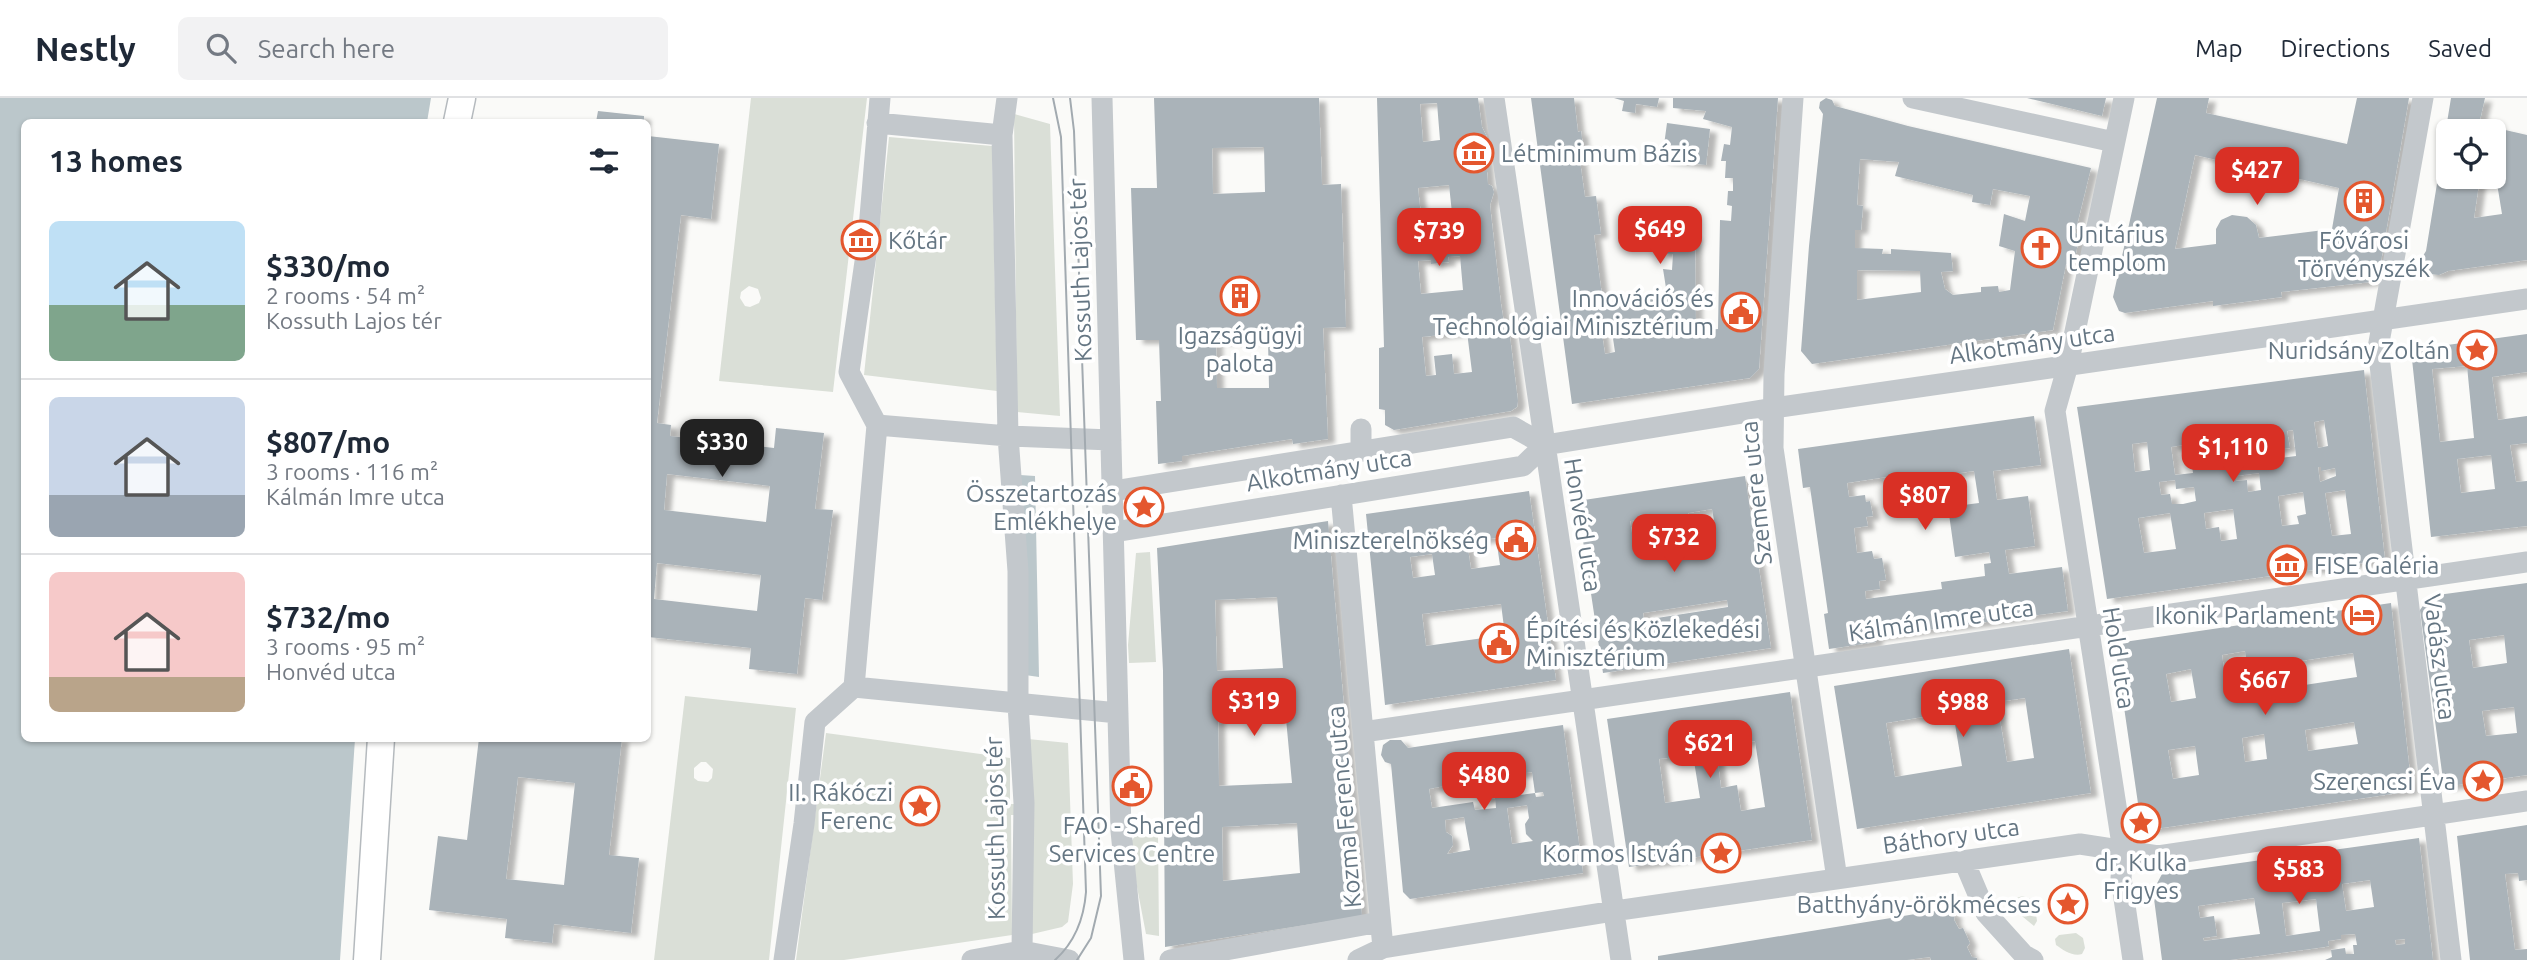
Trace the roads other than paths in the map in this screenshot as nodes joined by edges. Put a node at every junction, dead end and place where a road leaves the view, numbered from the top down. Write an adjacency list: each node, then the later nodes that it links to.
1 (462, 98): 10 (main road)
2 (880, 98): 11 (street)
3 (1007, 98): 12 (street, Kossuth Lajos tér)
4 (1102, 98): 21 (street, Kossuth Lajos tér)
5 (1494, 98): 22 (street, Honvéd utca)
6 (1793, 98): 17 (street, Szemere utca)
7 (1913, 98): 13 (street)
8 (2124, 98): 13 (street, Hold utca)
9 (2423, 98): 15 (street, Vadász utca)
10 (458, 119)
11 (877, 123): 12 (street); 18 (street)
12 (1002, 135): 20 (street, Kossuth Lajos tér)
13 (2114, 142): 16 (street, Hold utca)
14 (2527, 299): 15 (street, Alkotmány utca)
15 (2383, 319): 16 (street, Alkotmány utca); 28 (street, Vadász utca)
16 (2068, 365): 17 (street, Alkotmány utca); 29 (street, Hold utca)
17 (1774, 408): 22 (street, Alkotmány utca); 30 (street, Szemere utca)
18 (877, 425): 20 (street); 31 (street)
19 (1361, 429): 23 (street)
20 (1008, 436): 21 (street); 33 (street, Kossuth Lajos tér)
21 (1111, 440): 24 (street, Kossuth Lajos tér)
22 (1545, 445): 23 (street, Alkotmány utca); 25 (street, Alkotmány utca); 32 (street, Honvéd utca)
23 (1361, 451): 24 (street, Alkotmány utca)
24 (1113, 491): 26 (street, Kossuth Lajos tér)
25 (1341, 495): 26 (street, Alkotmány utca); 35 (street, Kozma Ferenc utca)
26 (1114, 531): 34 (street, Kossuth Lajos tér)
27 (2527, 562): 28 (street, Kálmán Imre utca)
28 (2404, 579): 29 (street, Kálmán Imre utca); 38 (street, Vadász utca)
29 (2087, 625): 30 (street, Kálmán Imre utca); 39 (street, Hold utca)
30 (1805, 666): 32 (street, Kálmán Imre utca); 41 (street, Szemere utca)
31 (854, 687): 33 (street, Kossuth Lajos tér); 48 (street)
32 (1583, 699): 35 (street, Kálmán Imre utca); 42 (street, Honvéd utca)
33 (1018, 704): 34 (street, Kossuth Lajos tér); 45 (street, Kossuth Lajos tér)
34 (1118, 713): 51 (street, Kossuth Lajos tér)
35 (1363, 732): 43 (street, Kozma Ferenc utca)
36 (381, 742): 47 (main road)
37 (2527, 801): 38 (street, Báthory utca)
38 (2434, 814): 39 (street, Báthory utca); 56 (street, Vadász utca)
39 (2123, 851): 40 (street, Báthory utca); 55 (street, Hold utca)
40 (1964, 860): 41 (street, Báthory utca); 46 (street)
41 (1837, 879): 42 (street, Báthory utca)
42 (1614, 911): 44 (street, Báthory utca); 54 (street, Honvéd utca)
43 (1380, 922): 44 (street, Kozma Ferenc utca); 52 (street)
44 (1383, 948): 53 (street, Báthory utca)
45 (1023, 951): 49 (street, Kossuth Lajos tér); 50 (street, Kossuth Lajos tér)
46 (2026, 958)
47 (367, 960)
48 (784, 960)
49 (972, 960)
50 (1069, 960)
51 (1134, 960)
52 (1170, 960)
53 (1358, 960)
54 (1621, 960)
55 (2133, 960)
56 (2451, 960)

